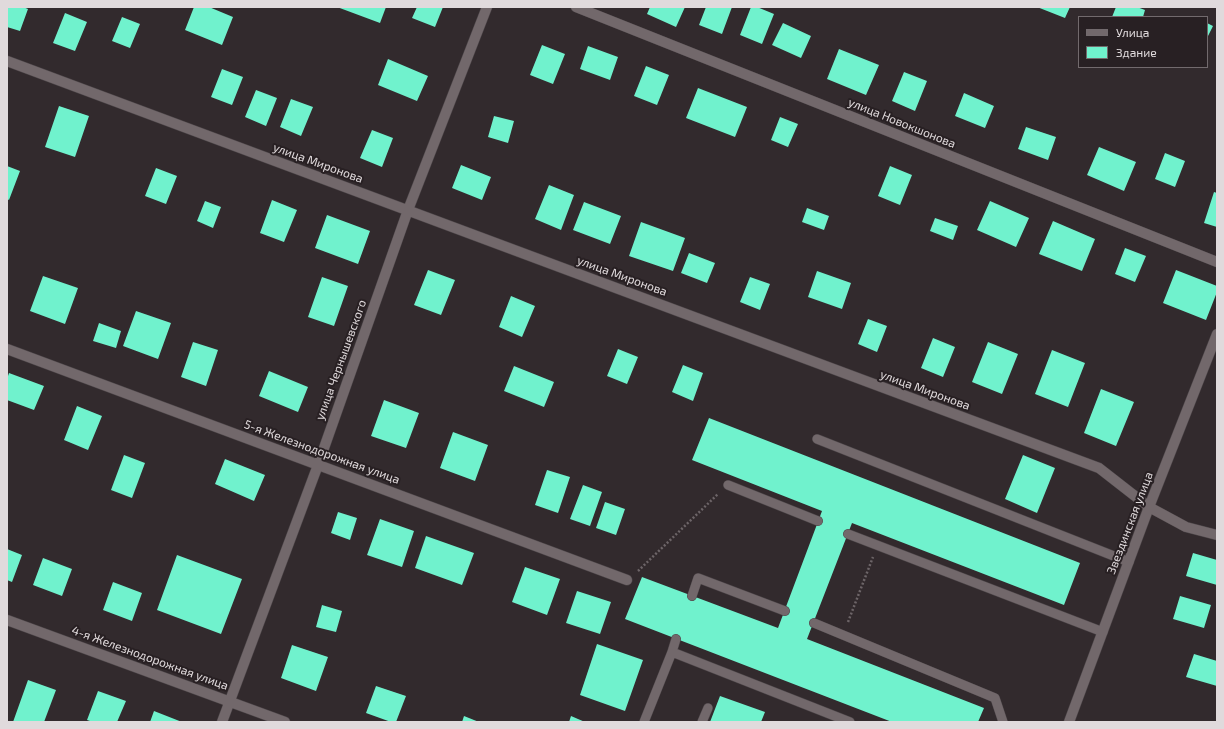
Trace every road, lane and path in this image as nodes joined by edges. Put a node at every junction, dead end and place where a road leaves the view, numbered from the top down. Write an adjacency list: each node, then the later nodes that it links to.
1 (487, 7): 4 (street, улица Чернышевского)
2 (576, 7): 5 (street, улица Новокшонова)
3 (7, 61): 4 (street, улица Миронова)
4 (408, 210): 9 (street, улица Чернышевского); 11 (street, улица Миронова)
5 (1217, 262)
6 (1217, 334): 11 (street, Звездинская улица)
7 (7, 349): 9 (street, 5-я Железнодорожная улица)
8 (817, 439): 16 (lane)
9 (318, 465): 17 (street, 5-я Железнодорожная улица); 26 (street, улица Чернышевского)
10 (728, 485): 12 (lane); 17 (path)
11 (1149, 507): 14 (street, улица Миронова); 16 (street, Звездинская улица)
12 (818, 521)
13 (848, 534): 15 (lane)
14 (1217, 535)
15 (877, 546): 22 (lane); 23 (path)
16 (1129, 562): 22 (street, Звездинская улица)
17 (627, 580)
18 (692, 596): 19 (lane)
19 (784, 611)
20 (7, 620): 26 (street, 4-я Железнодорожная улица)
21 (814, 623): 23 (lane)
22 (1103, 632): 34 (street, Звездинская улица)
23 (843, 635): 33 (lane)
24 (676, 639): 25 (lane)
25 (672, 652): 30 (lane); 32 (lane)
26 (230, 701): 28 (street, улица Чернышевского); 29 (street, 4-я Железнодорожная улица)
27 (708, 708): 31 (lane)
28 (222, 722)
29 (285, 722)
30 (644, 722)
31 (702, 722)
32 (850, 722)
33 (1003, 722)
34 (1069, 722)

